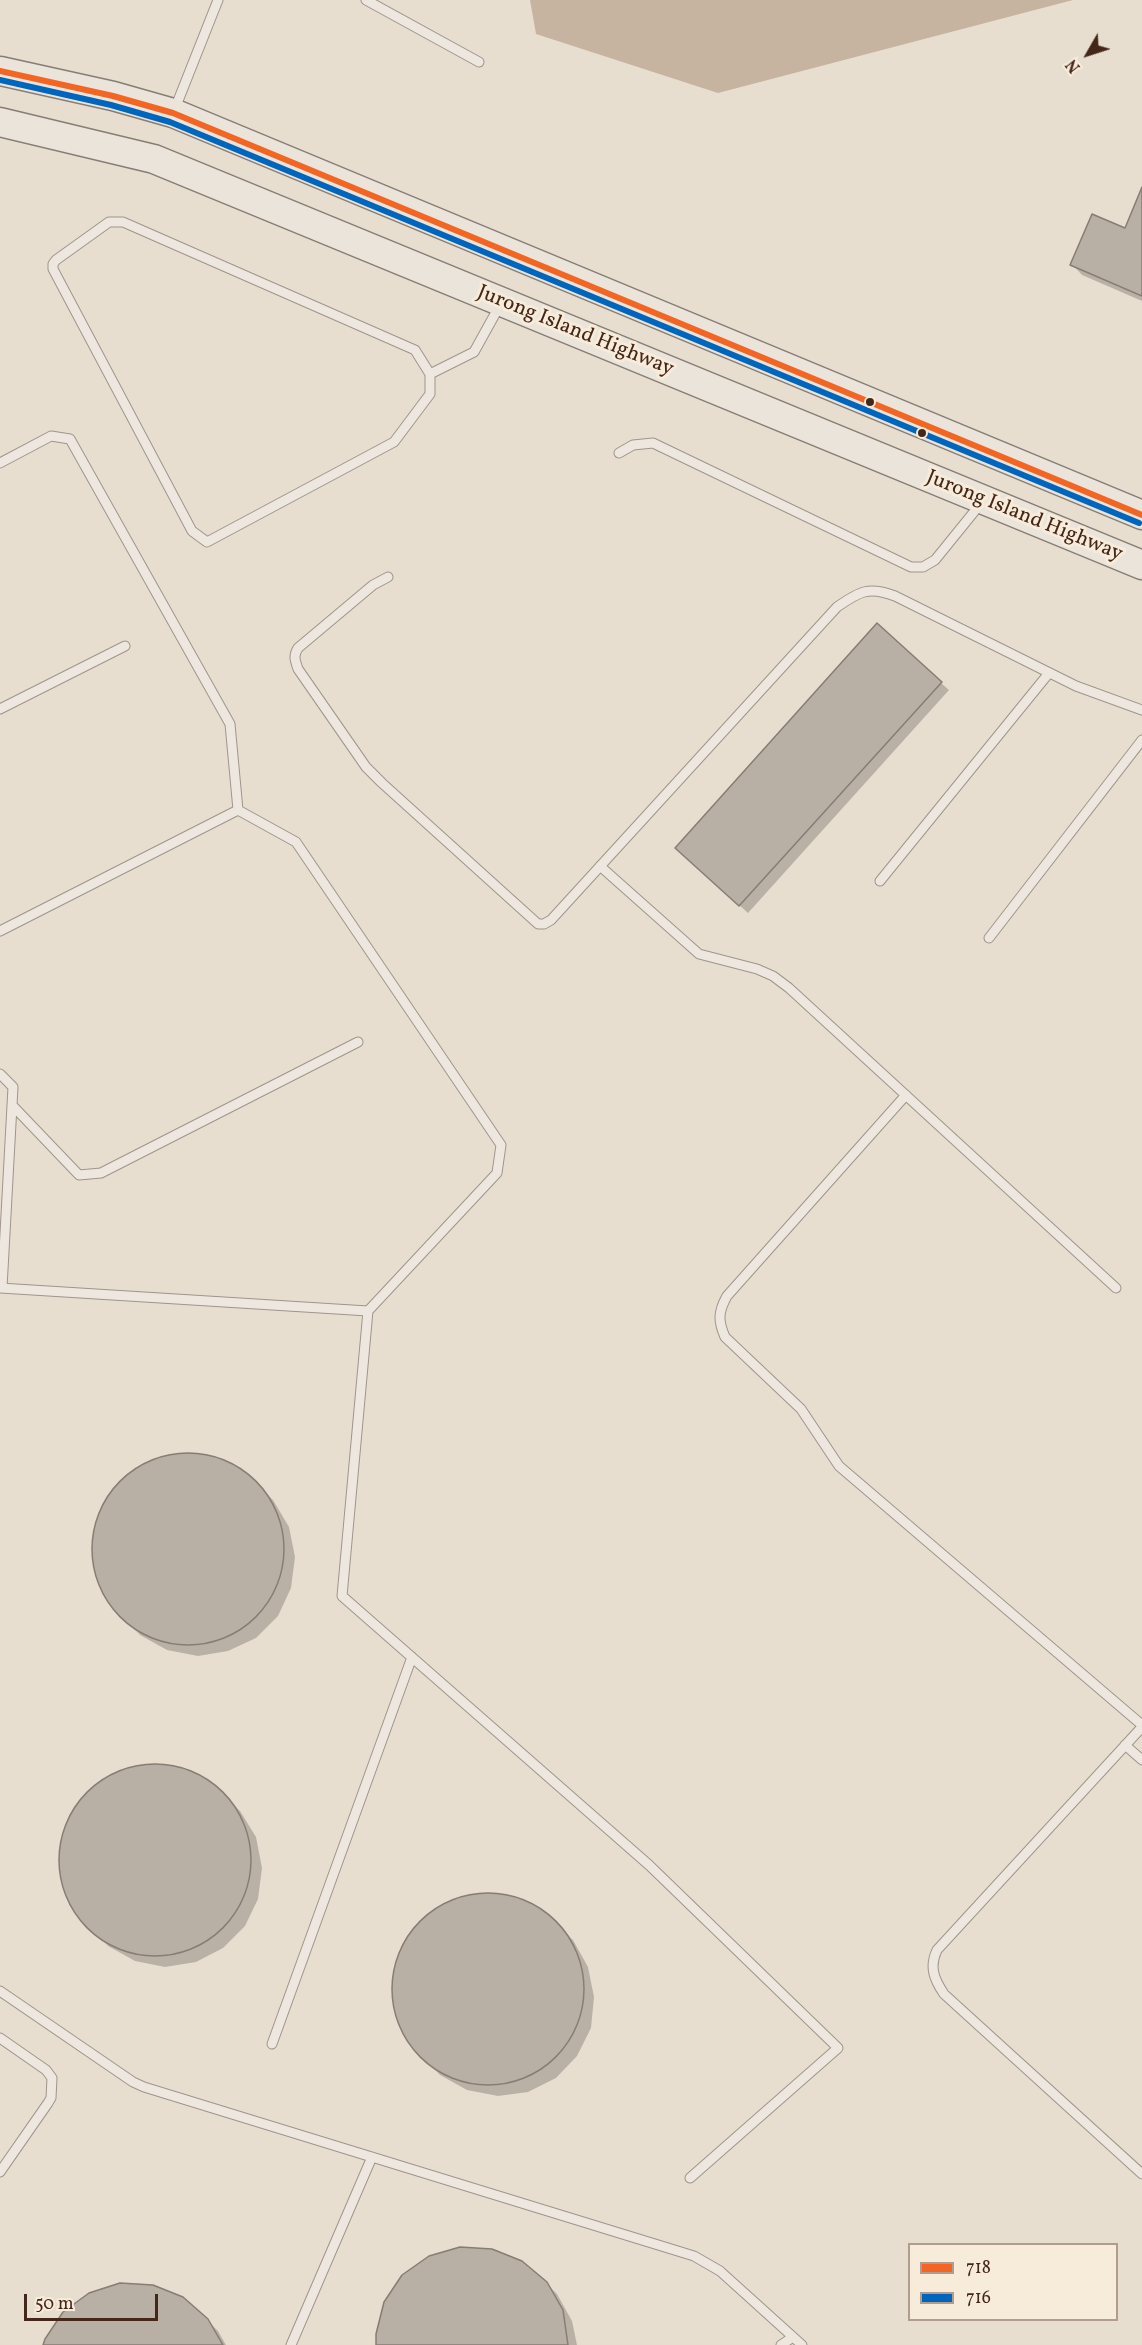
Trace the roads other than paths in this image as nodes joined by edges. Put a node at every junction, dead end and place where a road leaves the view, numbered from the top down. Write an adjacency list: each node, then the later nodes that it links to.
1 (218, 0): 5 (lane)
2 (366, 0): 3 (lane)
3 (479, 62)
4 (0, 71): 5 (main road)
5 (173, 113): 12 (main road)
6 (0, 122): 7 (main road, Jurong Island Highway)
7 (502, 302): 8 (lane); 11 (main road, Jurong Island Highway)
8 (430, 374): 8 (lane)
9 (619, 453): 11 (lane)
10 (0, 463): 20 (lane)
11 (983, 500): 13 (main road, Jurong Island Highway)
12 (1142, 515)
13 (1142, 565)
14 (388, 577): 21 (lane)
15 (125, 646): 17 (lane)
16 (1050, 673): 18 (lane); 21 (lane); 22 (lane)
17 (0, 709)
18 (1142, 710)
19 (1142, 740): 24 (lane)
20 (238, 810): 23 (lane); 31 (lane)
21 (600, 866): 27 (lane)
22 (880, 881)
23 (0, 931)
24 (989, 938)
25 (358, 1041): 28 (lane)
26 (0, 1074): 28 (lane)
27 (906, 1095): 30 (lane); 33 (lane)
28 (12, 1105): 29 (lane)
29 (1, 1288): 31 (lane)
30 (1116, 1288)
31 (368, 1311): 32 (lane)
32 (412, 1657): 38 (lane); 42 (lane)
33 (1142, 1726): 34 (lane)
34 (1125, 1745): 35 (lane); 41 (lane)
35 (1142, 1760)
36 (0, 1991): 39 (lane)
37 (0, 2038): 40 (lane)
38 (272, 2044)
39 (372, 2157): 43 (lane); 44 (lane)
40 (0, 2172)
41 (1142, 2174)
42 (690, 2178)
43 (792, 2337): 45 (lane); 46 (lane)
44 (291, 2345)
45 (781, 2345)
46 (802, 2345)

